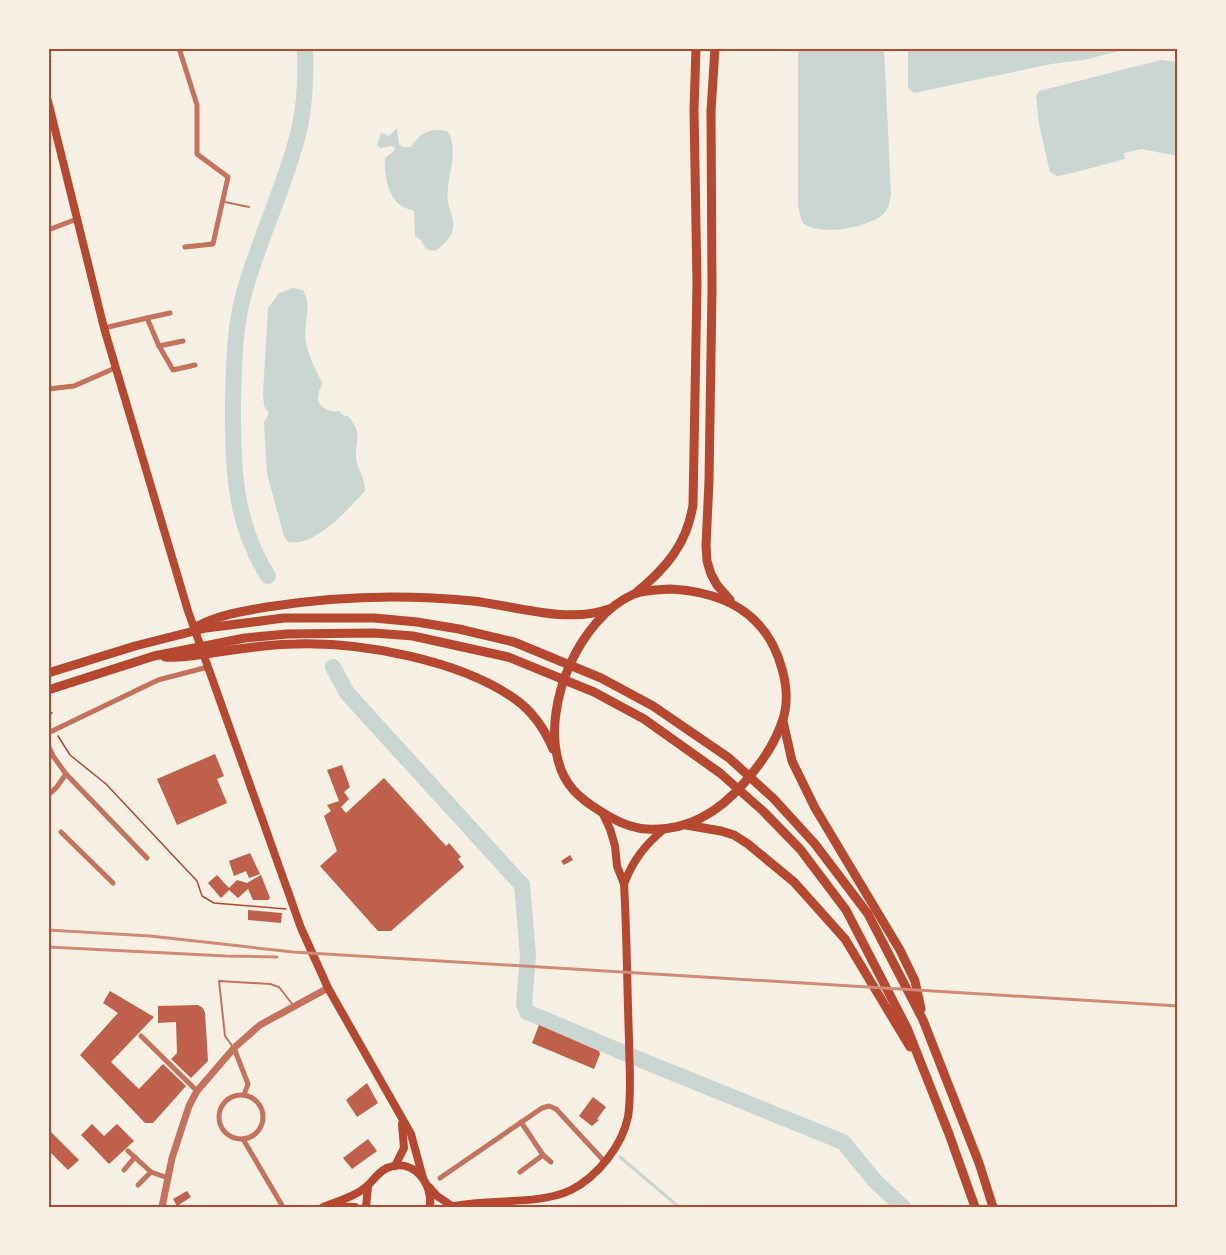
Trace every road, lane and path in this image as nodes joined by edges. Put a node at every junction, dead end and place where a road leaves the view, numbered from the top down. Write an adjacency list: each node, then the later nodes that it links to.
1 (179, 48): 5 (street)
2 (696, 48): 18 (highway)
3 (714, 48): 19 (highway)
4 (48, 101): 7 (main road)
5 (223, 201): 6 (lane); 9 (street)
6 (249, 207)
7 (77, 219): 8 (street); 12 (main road)
8 (48, 230)
9 (185, 247)
10 (170, 313): 11 (street)
11 (147, 318): 12 (street); 14 (street)
12 (104, 328): 16 (main road)
13 (183, 342): 14 (street)
14 (159, 346): 15 (street)
15 (195, 365)
16 (115, 368): 17 (street); 23 (main road)
17 (48, 389)
18 (635, 594): 19 (highway); 20 (highway)
19 (736, 605): 28 (highway)
20 (614, 607): 21 (highway); 31 (highway)
21 (205, 626): 24 (highway); 44 (highway)
22 (214, 648): 25 (highway); 31 (highway); 47 (highway)
23 (208, 668): 29 (street); 41 (main road)
24 (48, 673)
25 (48, 690)
26 (48, 711): 27 (path)
27 (48, 716)
28 (783, 721): 35 (highway); 44 (highway)
29 (51, 732): 41 (path)
30 (48, 745): 32 (street)
31 (558, 760): 34 (highway)
32 (66, 774): 33 (street); 38 (street)
33 (48, 795)
34 (602, 812): 36 (highway); 40 (main road)
35 (683, 825): 36 (highway); 47 (highway)
36 (664, 829): 40 (main road)
37 (62, 832): 39 (street)
38 (147, 858)
39 (114, 883)
40 (624, 884): 57 (main road)
41 (293, 908): 42 (main road)
42 (328, 988): 43 (street); 50 (main road)
43 (293, 1005): 46 (street); 46 (lane)
44 (923, 1020): 76 (highway)
45 (141, 1036): 48 (street)
46 (234, 1048): 48 (street); 49 (street)
47 (919, 1062): 75 (highway)
48 (197, 1091): 62 (street)
49 (244, 1095): 52 (street); 52 (street)
50 (402, 1120): 58 (main road); 63 (main road)
51 (521, 1122): 54 (street); 57 (street); 64 (street)
52 (243, 1139): 69 (street)
53 (128, 1151): 55 (street)
54 (543, 1155): 56 (street); 61 (street)
55 (135, 1158): 59 (street); 60 (street)
56 (551, 1162)
57 (605, 1162): 74 (main road)
58 (395, 1166): 63 (main road); 66 (main road)
59 (124, 1170)
60 (150, 1172): 62 (street); 65 (street)
61 (520, 1172)
62 (168, 1178): 68 (street)
63 (423, 1178): 67 (main road)
64 (440, 1178)
65 (138, 1185)
66 (368, 1185): 70 (main road); 72 (main road)
67 (429, 1187): 73 (main road); 74 (main road)
68 (162, 1207)
69 (283, 1207)
70 (323, 1207): 71 (main road)
71 (355, 1207)
72 (366, 1207)
73 (430, 1207)
74 (451, 1207)
75 (975, 1207)
76 (993, 1207)

